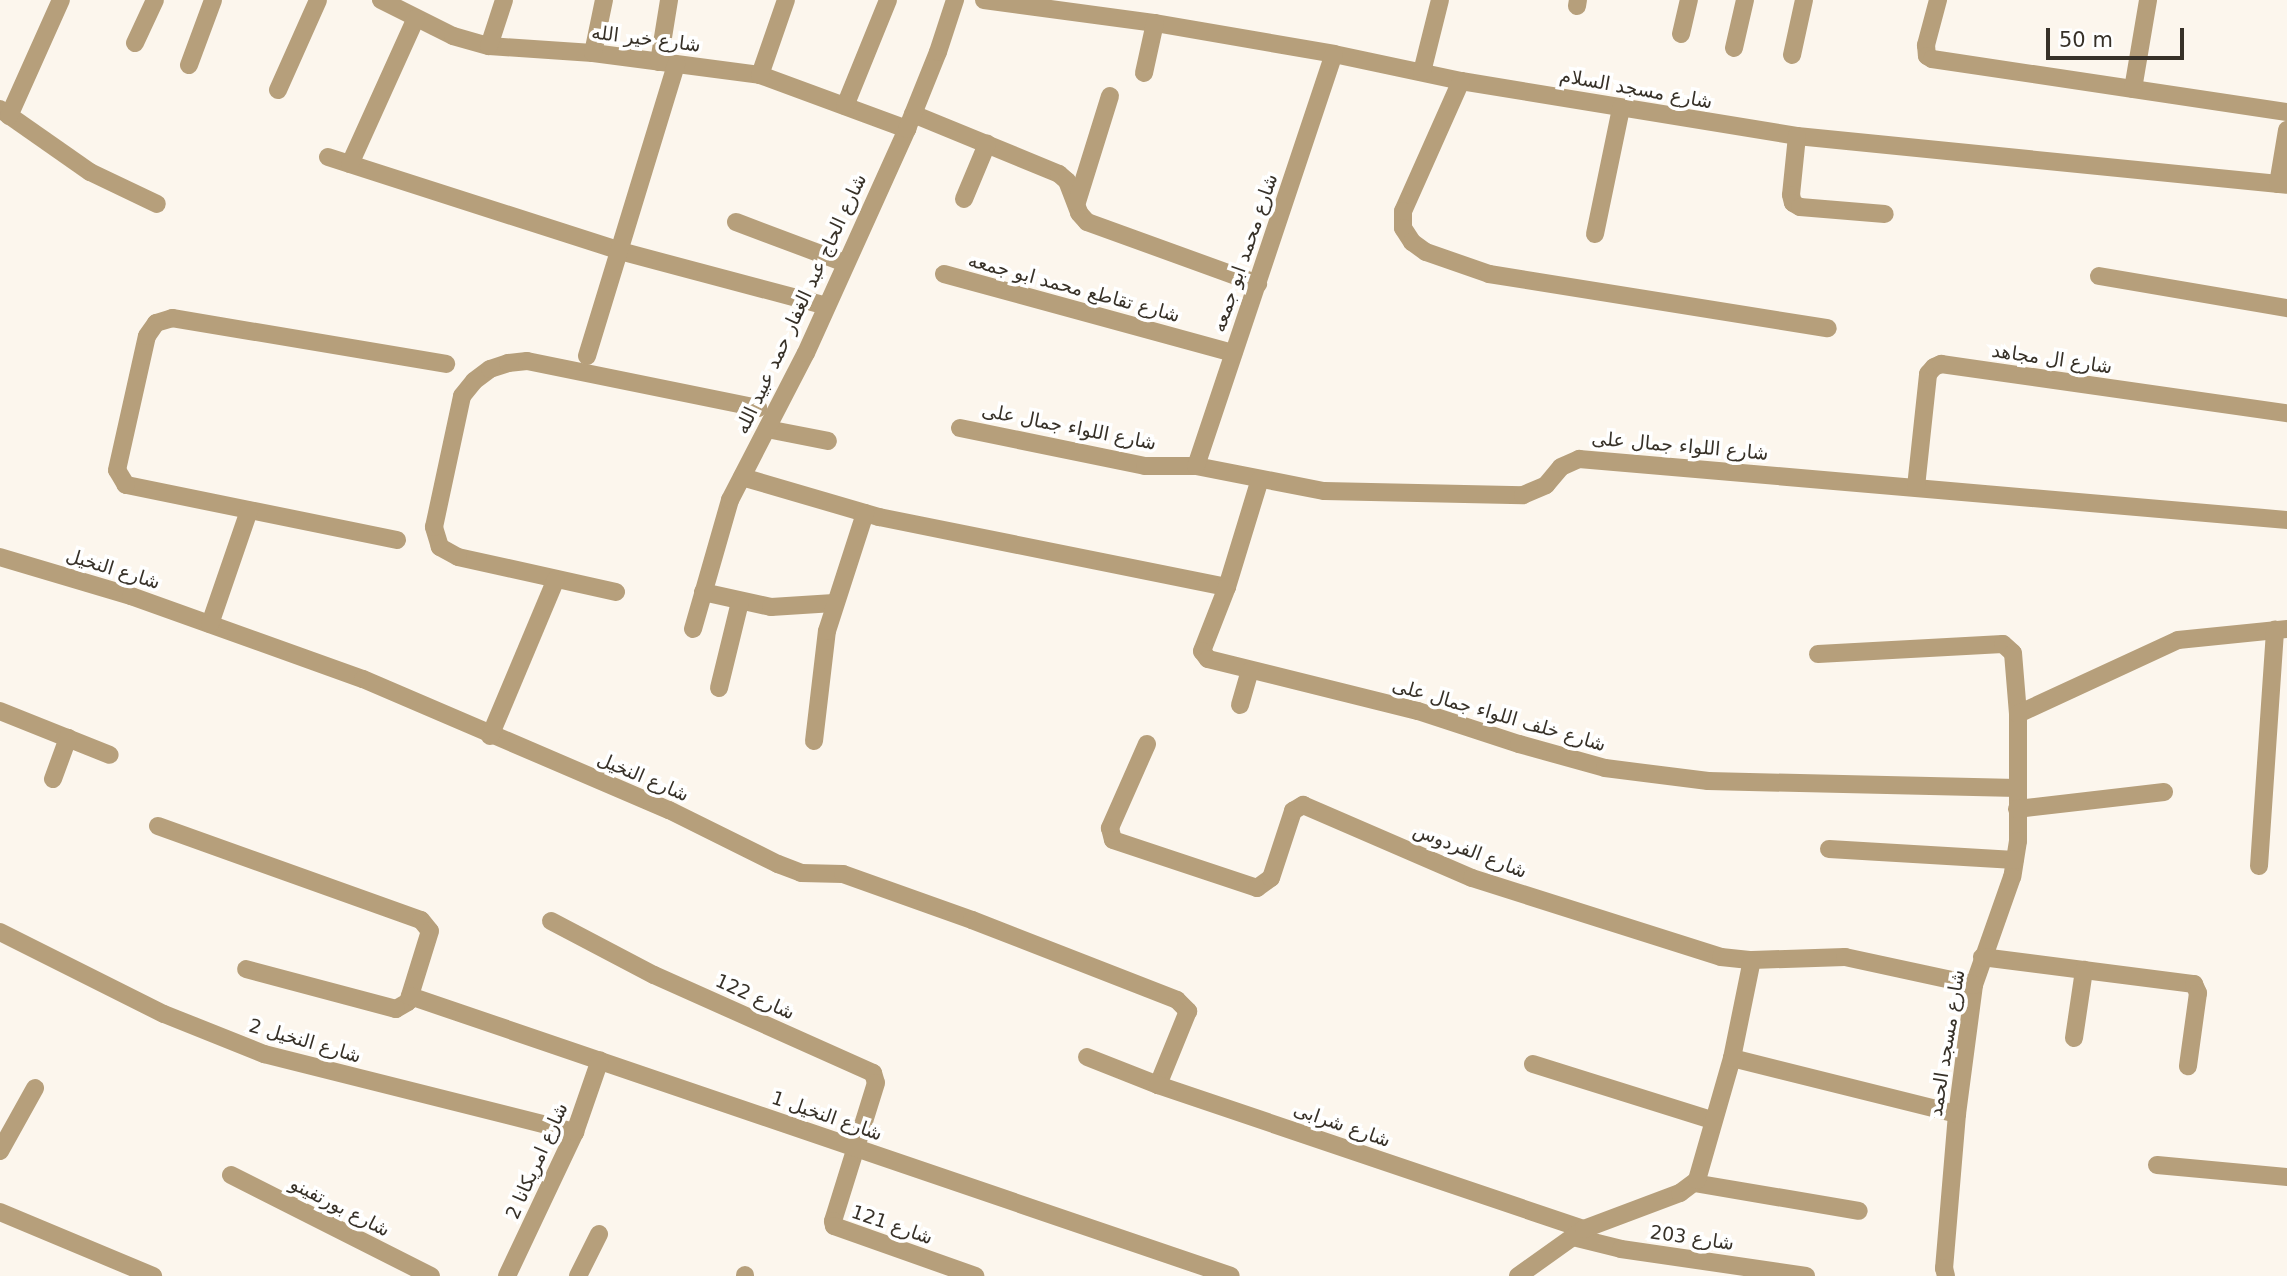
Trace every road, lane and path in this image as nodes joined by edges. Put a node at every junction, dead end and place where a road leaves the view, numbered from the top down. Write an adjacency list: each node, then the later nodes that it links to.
1 (61, 0): 39 (street)
2 (155, 0): 22 (street)
3 (213, 0): 29 (street)
4 (318, 0): 35 (street)
5 (381, 0): 19 (street, شارع خير الله)
6 (504, 0): 23 (street)
7 (604, 0): 25 (street)
8 (669, 0): 28 (street)
9 (786, 0): 32 (street)
10 (888, 0): 37 (street)
11 (955, 0): 41 (street, شارع الحاج عبد الغفار حمد عبيد الله)
12 (984, 0): 20 (street, شارع مسجد السلام)
13 (1440, 0): 30 (street)
14 (1689, 0): 21 (street)
15 (1745, 0): 24 (street)
16 (1804, 0): 27 (street)
17 (1938, 0): 34 (street)
18 (2148, 0): 34 (street)
19 (416, 18): 23 (street, شارع خير الله); 46 (street)
20 (1155, 23): 26 (street, شارع مسجد السلام); 31 (street)
21 (1681, 34)
22 (135, 43)
23 (489, 46): 25 (street, شارع خير الله)
24 (1734, 48)
25 (593, 53): 28 (street, شارع خير الله)
26 (1334, 54): 30 (street, شارع مسجد السلام); 58 (street, شارع محمد ابو جمعه)
27 (1791, 55)
28 (667, 63): 32 (street, شارع خير الله); 54 (street)
29 (189, 65)
30 (1422, 72): 33 (street, شارع مسجد السلام)
31 (1144, 73)
32 (760, 75): 37 (street, شارع خير الله)
33 (1461, 81): 38 (street, شارع مسجد السلام); 61 (street)
34 (2133, 89): 40 (street)
35 (278, 90)
36 (1111, 96): 49 (street)
37 (845, 106): 41 (street, شارع خير الله)
38 (1621, 108): 43 (street, شارع مسجد السلام); 53 (street)
39 (4, 112): 50 (street)
40 (2287, 112)
41 (910, 121): 44 (street, شارع خير الله); 55 (street, شارع الحاج عبد الغفار حمد عبيد الله)
42 (2287, 130): 47 (street)
43 (1797, 136): 47 (street, شارع مسجد السلام); 51 (street)
44 (987, 144): 48 (street); 49 (street, شارع خير الله)
45 (328, 157): 46 (street)
46 (350, 164): 54 (street)
47 (2282, 185)
48 (964, 199)
49 (1077, 202): 58 (street, شارع خير الله)
50 (157, 204)
51 (1885, 214)
52 (736, 222): 55 (street)
53 (1595, 234)
54 (620, 251): 59 (street); 63 (street)
55 (845, 262): 59 (street, شارع الحاج عبد الغفار حمد عبيد الله)
56 (944, 274): 62 (street, شارع تقاطع محمد ابو جمعه)
57 (2099, 276): 60 (street)
58 (1258, 284): 62 (street, شارع محمد ابو جمعه)
59 (826, 306): 68 (street, شارع الحاج عبد الغفار حمد عبيد الله)
60 (2287, 308)
61 (1828, 328)
62 (1233, 353): 70 (street, شارع محمد ابو جمعه)
63 (587, 356)
64 (446, 364): 74 (street)
65 (758, 408): 79 (street)
66 (2287, 413): 73 (street, شارع ال مجاهد)
67 (960, 428): 70 (street, شارع اللواء جمال على)
68 (767, 429): 69 (street); 71 (street, شارع الحاج عبد الغفار حمد عبيد الله)
69 (828, 441)
70 (1196, 466): 72 (street, شارع اللواء جمال على)
71 (742, 477): 75 (street); 82 (street, شارع الحاج عبد الغفار حمد عبيد الله)
72 (1260, 479): 73 (street, شارع اللواء جمال على); 80 (street, شارع خلف اللواء جمال على)
73 (1916, 486): 76 (street, شارع اللواء جمال على)
74 (249, 511): 77 (street); 85 (street)
75 (865, 513): 80 (street); 84 (street)
76 (2287, 520)
77 (397, 540)
78 (0, 557): 85 (street, شارع النخيل)
79 (556, 579): 81 (street); 94 (street)
80 (1227, 587): 89 (street, شارع خلف اللواء جمال على)
81 (616, 592)
82 (703, 592): 83 (street); 86 (street, شارع الحاج عبد الغفار حمد عبيد الله)
83 (740, 601): 84 (street); 90 (street)
84 (834, 603): 96 (street)
85 (210, 624): 94 (street, شارع النخيل)
86 (693, 629)
87 (2281, 630): 93 (street); 106 (street)
88 (1818, 654): 93 (street, شارع مسجد الحمد)
89 (1250, 671): 91 (street); 100 (street, شارع خلف اللواء جمال على)
90 (719, 688)
91 (1240, 705)
92 (0, 711): 95 (street)
93 (2018, 714): 100 (street, شارع مسجد الحمد)
94 (490, 736): 121 (street, شارع النخيل)
95 (68, 738): 98 (street); 99 (street)
96 (814, 741)
97 (1147, 744): 110 (street, شارع الفردوس)
98 (110, 755)
99 (53, 779)
100 (2017, 788): 102 (street, شارع مسجد الحمد)
101 (2164, 792): 102 (street)
102 (2017, 809): 105 (street, شارع مسجد الحمد)
103 (158, 826): 114 (street)
104 (1829, 849): 105 (street)
105 (2015, 860): 109 (street, شارع مسجد الحمد)
106 (2259, 866)
107 (551, 921): 126 (street, شارع 122)
108 (0, 932): 125 (street, شارع النخيل 2)
109 (1982, 957): 112 (street); 113 (street, شارع مسجد الحمد)
110 (1752, 960): 113 (street, شارع الفردوس); 117 (street)
111 (246, 969): 114 (street)
112 (2084, 970): 115 (street); 120 (street)
113 (1974, 985): 123 (street, شارع مسجد الحمد)
114 (410, 996): 118 (street, شارع النخيل 1)
115 (2074, 1038)
116 (1087, 1057): 121 (street, شارع شرابى)
117 (1732, 1058): 123 (street); 124 (street)
118 (600, 1060): 125 (street, شارع امريكانا 2); 126 (street, شارع النخيل 1)
119 (1533, 1064): 124 (street)
120 (2188, 1066)
121 (1158, 1084): 134 (street, شارع شرابى)
122 (34, 1088): 127 (street)
123 (1957, 1114): 136 (street, شارع مسجد الحمد)
124 (1712, 1119): 131 (street)
125 (575, 1132): 139 (street, شارع امريكانا 2)
126 (857, 1149): 141 (street, شارع 121); 142 (street, شارع النخيل 1)
127 (0, 1151)
128 (2157, 1165): 130 (street)
129 (231, 1175): 138 (street, شارع بورتفينو)
130 (2287, 1177)
131 (1694, 1184): 132 (street); 134 (street)
132 (1859, 1211)
133 (0, 1212): 137 (street)
134 (1579, 1233): 143 (street); 144 (street, شارع 203)
135 (599, 1234): 140 (street)
136 (1945, 1272)
137 (153, 1276)
138 (431, 1276)
139 (507, 1276)
140 (578, 1276)
141 (975, 1276)
142 (1231, 1276)
143 (1518, 1276)
144 (1806, 1276)

